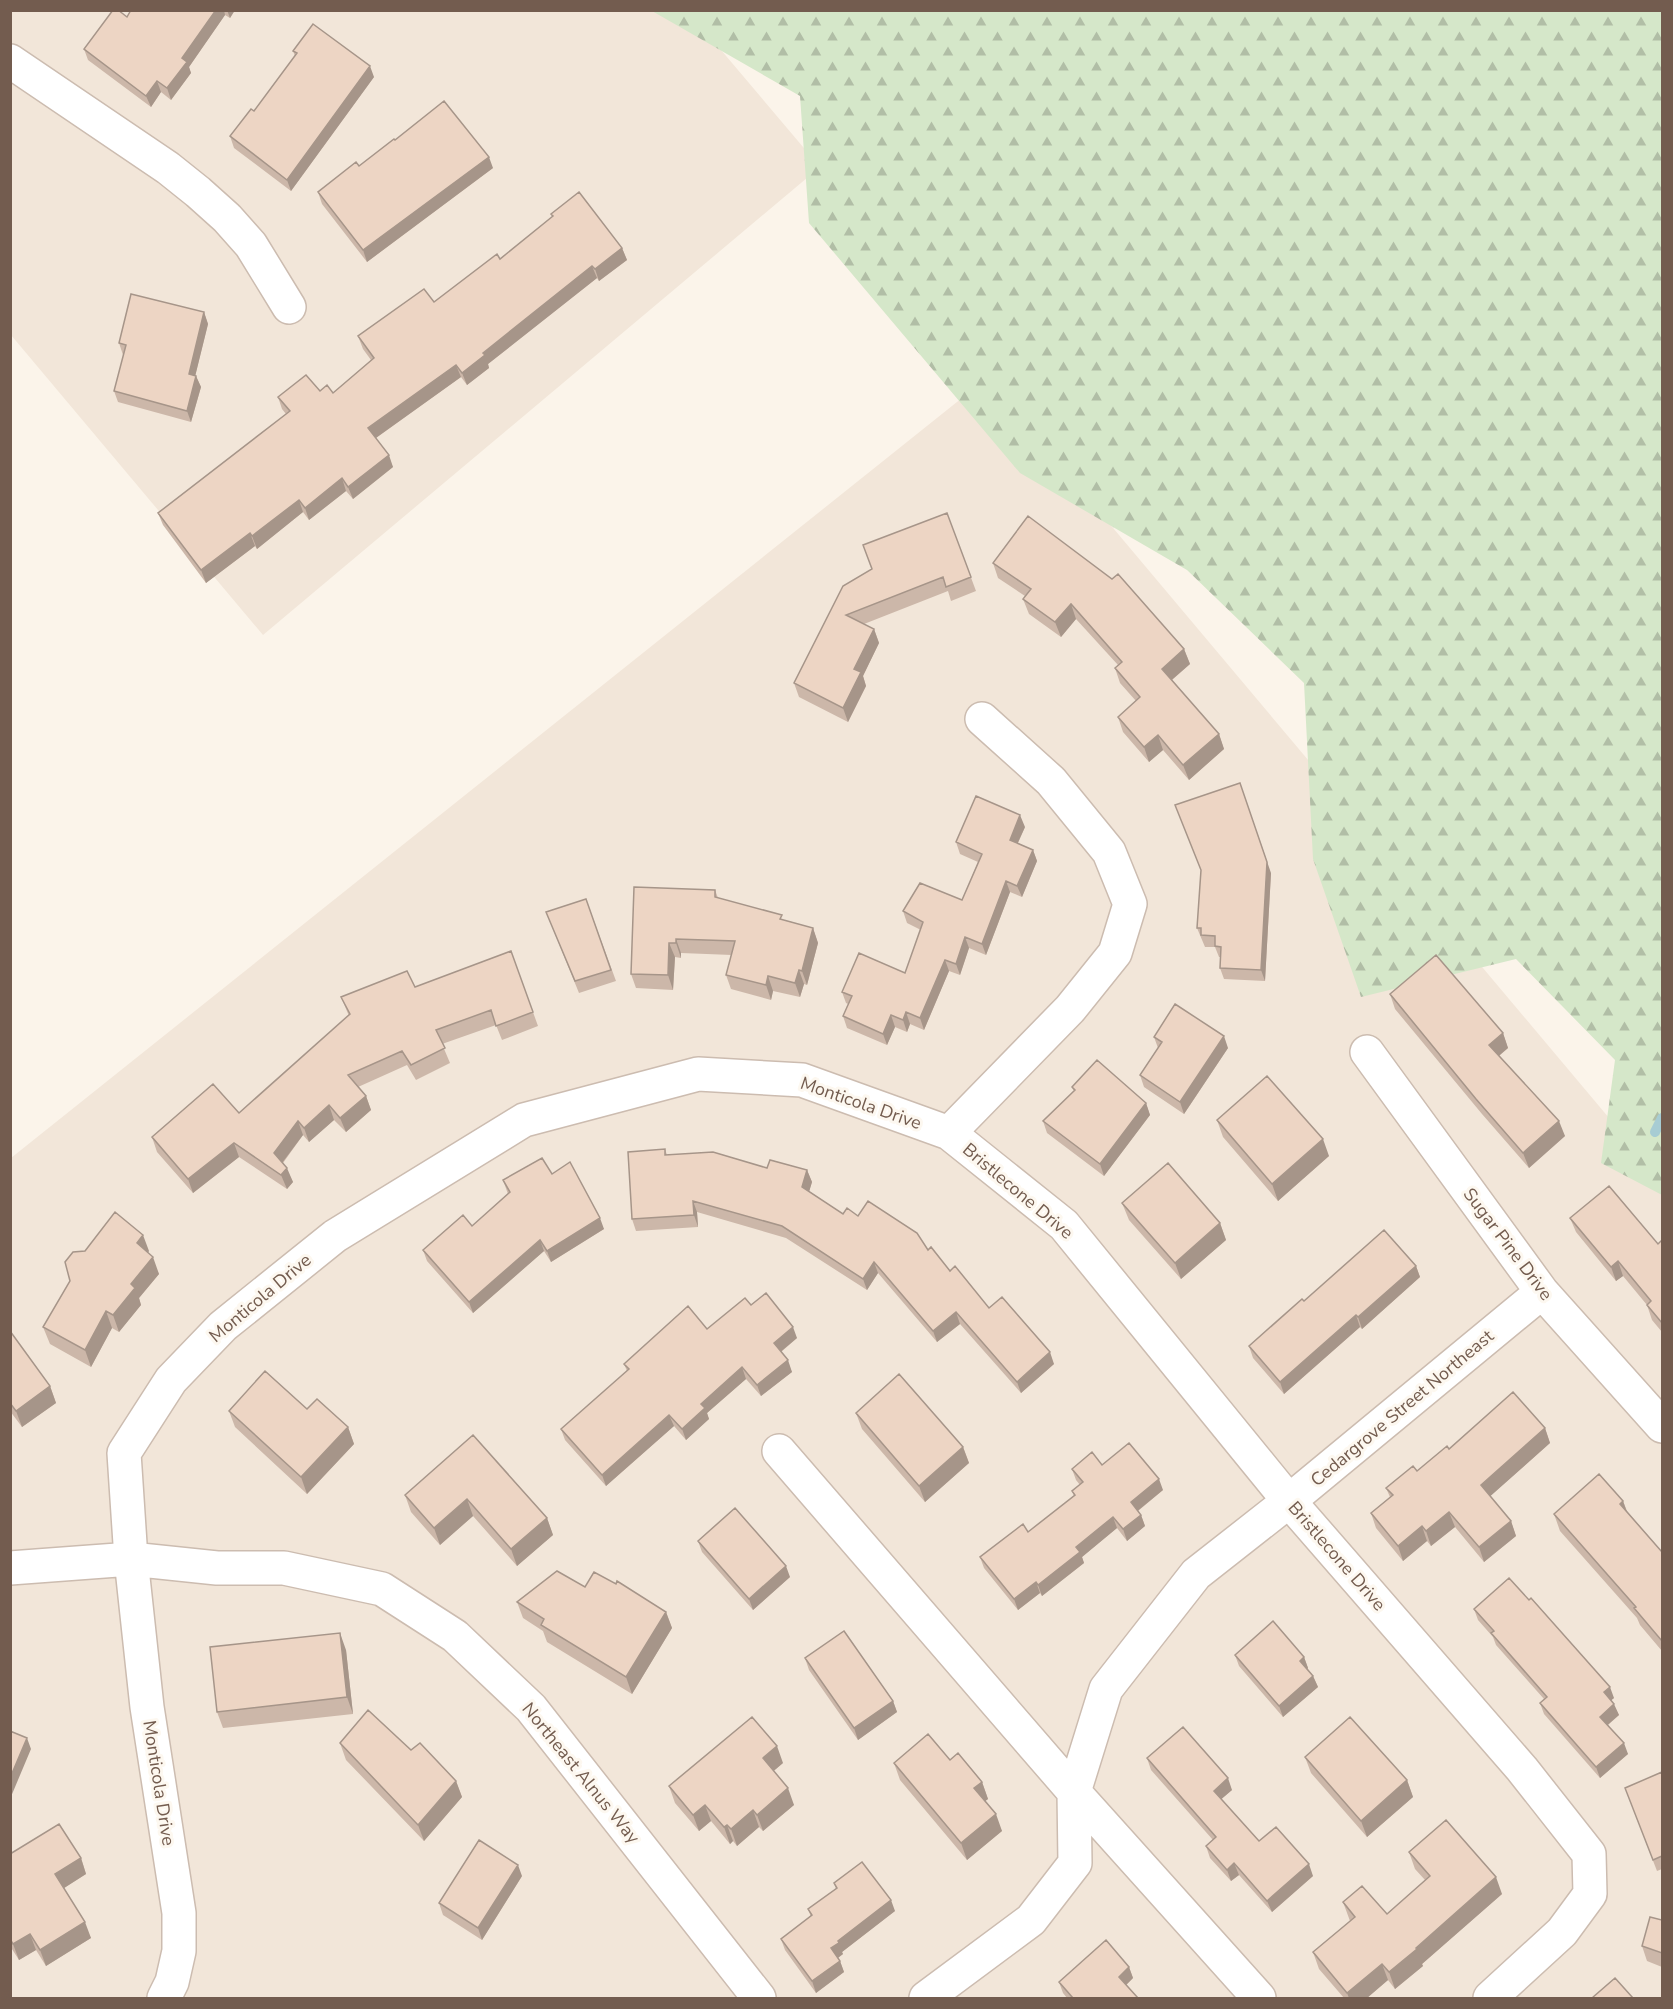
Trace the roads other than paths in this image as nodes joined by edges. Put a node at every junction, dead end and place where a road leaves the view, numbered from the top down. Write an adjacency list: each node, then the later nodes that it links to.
1 (10, 61): 2 (street)
2 (289, 307)
3 (982, 719): 5 (street)
4 (1367, 1052): 6 (street, Sugar Pine Drive)
5 (949, 1133): 9 (street, Bristlecone Drive); 10 (street, Monticola Drive)
6 (1542, 1292): 7 (street, Sugar Pine Drive); 9 (street, Cedargrove Street Northeast)
7 (1662, 1426)
8 (779, 1451): 12 (street)
9 (1289, 1501): 12 (street, Cedargrove Street Northeast); 17 (street, Bristlecone Drive)
10 (131, 1559): 11 (street, Northeast Alnus Way); 13 (street, Monticola Drive); 14 (street, Northeast Alnus Way)
11 (10, 1568)
12 (1074, 1791): 15 (street, Cedargrove Street Northeast); 16 (street)
13 (164, 1998)
14 (759, 1998)
15 (926, 1998)
16 (1259, 1998)
17 (1490, 1998)

